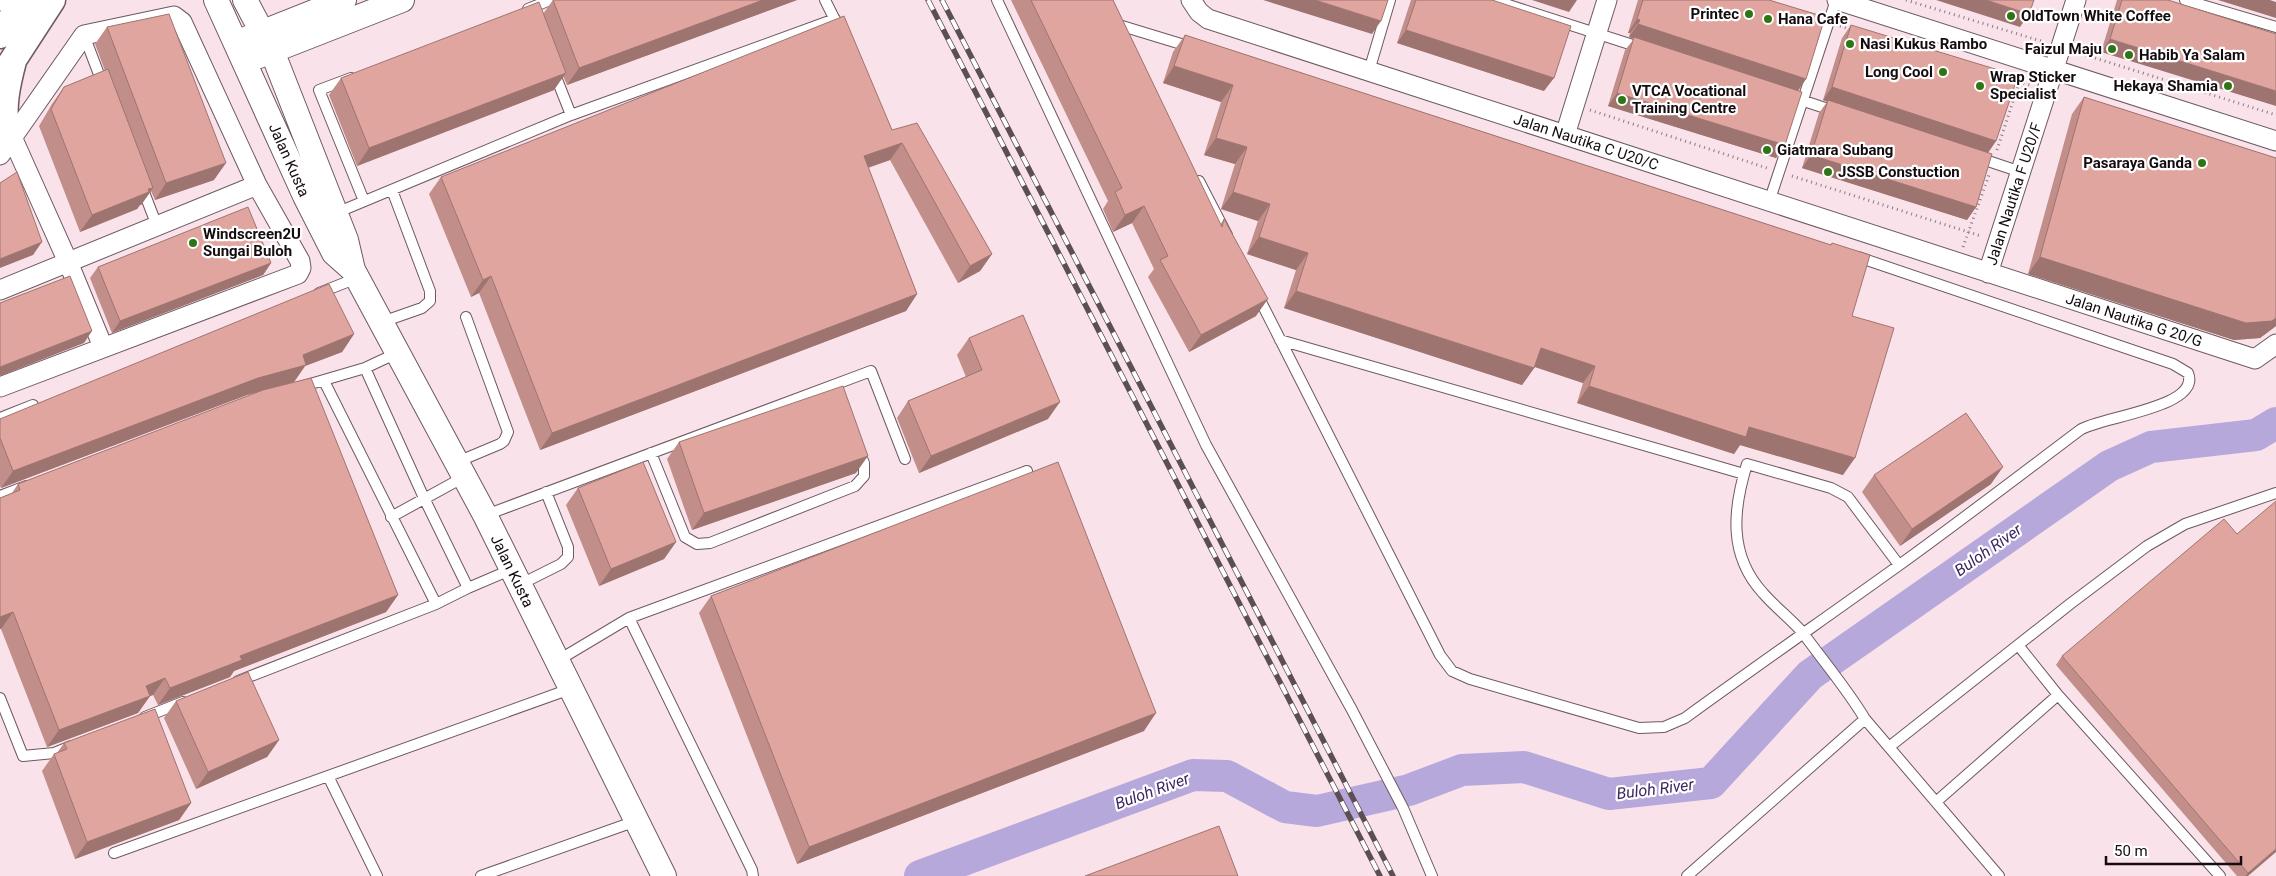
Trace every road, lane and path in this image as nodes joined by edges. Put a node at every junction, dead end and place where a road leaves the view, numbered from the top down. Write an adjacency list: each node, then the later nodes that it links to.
1 (10, 0): 19 (street)
2 (24, 0): 28 (main road)
3 (52, 0): 38 (main road)
4 (216, 0): 34 (street, Jalan Kusta)
5 (245, 0): 31 (street, Jalan Kusta)
6 (344, 0): 31 (street)
7 (402, 0): 26 (street)
8 (550, 0): 20 (lane)
9 (825, 0): 21 (lane)
10 (997, 0): 122 (lane)
11 (1191, 0): 39 (street, Jalan Nautika C U20/C)
12 (1390, 0): 39 (lane)
13 (1493, 0): 27 (lane)
14 (1607, 0): 27 (street)
15 (1836, 0): 22 (lane); 37 (street)
16 (1906, 0): 32 (path)
17 (2076, 0): 32 (street, Jalan Nautika F U20/F)
18 (2186, 0): 24 (lane)
19 (0, 1)
20 (528, 12)
21 (835, 19): 30 (lane); 47 (lane)
22 (1829, 22): 25 (path); 46 (lane)
23 (1122, 26): 33 (lane)
24 (2276, 27)
25 (1855, 30)
26 (316, 34): 31 (street); 42 (street)
27 (1596, 34): 35 (lane); 51 (street)
28 (0, 35)
29 (84, 35): 45 (lane); 50 (street); 58 (street)
30 (842, 36)
31 (267, 41): 34 (street); 42 (street, Jalan Kusta)
32 (2062, 47): 37 (street, Jalan Nautika F U20/F); 49 (path)
33 (1206, 51)
34 (241, 52): 68 (street, Jalan Kusta)
35 (1652, 52)
36 (550, 62): 47 (lane)
37 (2055, 69): 43 (street, Jalan Nautika F U20/F); 52 (street)
38 (7, 70): 50 (main road)
39 (1369, 71): 51 (street, Jalan Nautika C U20/C)
40 (365, 72): 60 (lane)
41 (2010, 79): 43 (path)
42 (285, 84): 62 (street, Jalan Kusta)
43 (2047, 90): 55 (street, Jalan Nautika F U20/F)
44 (1774, 92): 46 (lane)
45 (108, 98)
46 (1803, 101): 48 (lane); 61 (lane)
47 (571, 115): 59 (lane)
48 (1848, 115)
49 (2276, 115)
50 (5, 129): 54 (street); 66 (street)
51 (1564, 135): 61 (street, Jalan Nautika C U20/C)
52 (2276, 141)
53 (1966, 154): 55 (lane)
54 (0, 155)
55 (2021, 172): 67 (street, Jalan Nautika F U20/F)
56 (1196, 175): 64 (lane)
57 (139, 180): 63 (lane)
58 (257, 185): 63 (street); 76 (street)
59 (392, 190): 60 (lane); 73 (lane)
60 (364, 201): 62 (lane)
61 (1770, 202): 67 (street, Jalan Nautika C U20/C)
62 (336, 213): 68 (street, Jalan Kusta)
63 (157, 226): 66 (street)
64 (1232, 244)
65 (1846, 253): 97 (lane)
66 (68, 262): 70 (street); 76 (street)
67 (1988, 273): 75 (street, Jalan Nautika G 20/G)
68 (355, 274): 71 (lane); 73 (street, Jalan Kusta)
69 (1254, 288): 74 (lane)
70 (0, 290)
71 (313, 295)
72 (466, 317): 87 (lane)
73 (382, 322): 77 (street, Jalan Kusta)
74 (1280, 340): 89 (lane); 102 (lane)
75 (2276, 344)
76 (103, 347): 80 (street)
77 (398, 353): 78 (lane); 87 (street, Jalan Kusta)
78 (365, 368): 79 (lane); 94 (lane)
79 (324, 381): 81 (lane); 96 (lane)
80 (0, 388)
81 (287, 391)
82 (44, 401): 83 (lane)
83 (0, 418)
84 (853, 437): 85 (lane)
85 (651, 453): 86 (lane); 91 (lane)
86 (905, 459)
87 (460, 470): 94 (lane); 95 (street, Jalan Kusta)
88 (1027, 471): 101 (lane)
89 (1744, 474): 97 (lane); 102 (lane)
90 (37, 482): 93 (lane)
91 (546, 492): 95 (lane); 98 (lane)
92 (2276, 493): 103 (lane)
93 (0, 496)
94 (424, 498): 96 (lane); 99 (lane)
95 (485, 516): 98 (street, Jalan Kusta)
96 (391, 517): 100 (lane)
97 (1899, 565): 102 (lane)
98 (514, 577): 99 (lane); 104 (street, Jalan Kusta)
99 (468, 588): 100 (lane)
100 (436, 604): 105 (lane)
101 (630, 618): 104 (lane); 121 (lane)
102 (1805, 637): 110 (lane)
103 (2018, 645): 107 (lane); 113 (lane)
104 (556, 662): 106 (street, Jalan Kusta)
105 (231, 684)
106 (570, 689): 114 (lane); 116 (street, Jalan Kusta)
107 (2058, 695): 115 (lane); 125 (lane)
108 (0, 698): 112 (lane)
109 (194, 698): 111 (lane)
110 (1865, 719): 113 (lane); 123 (lane)
111 (138, 720)
112 (82, 742)
113 (1889, 747): 115 (lane)
114 (328, 776): 117 (lane); 118 (lane)
115 (1937, 801): 124 (lane)
116 (636, 821): 119 (lane); 120 (street, Jalan Kusta)
117 (114, 853)
118 (376, 876)
119 (481, 876)
120 (664, 876)
121 (753, 876)
122 (1432, 876)
123 (1687, 876)
124 (1999, 876)
125 (2220, 876)

